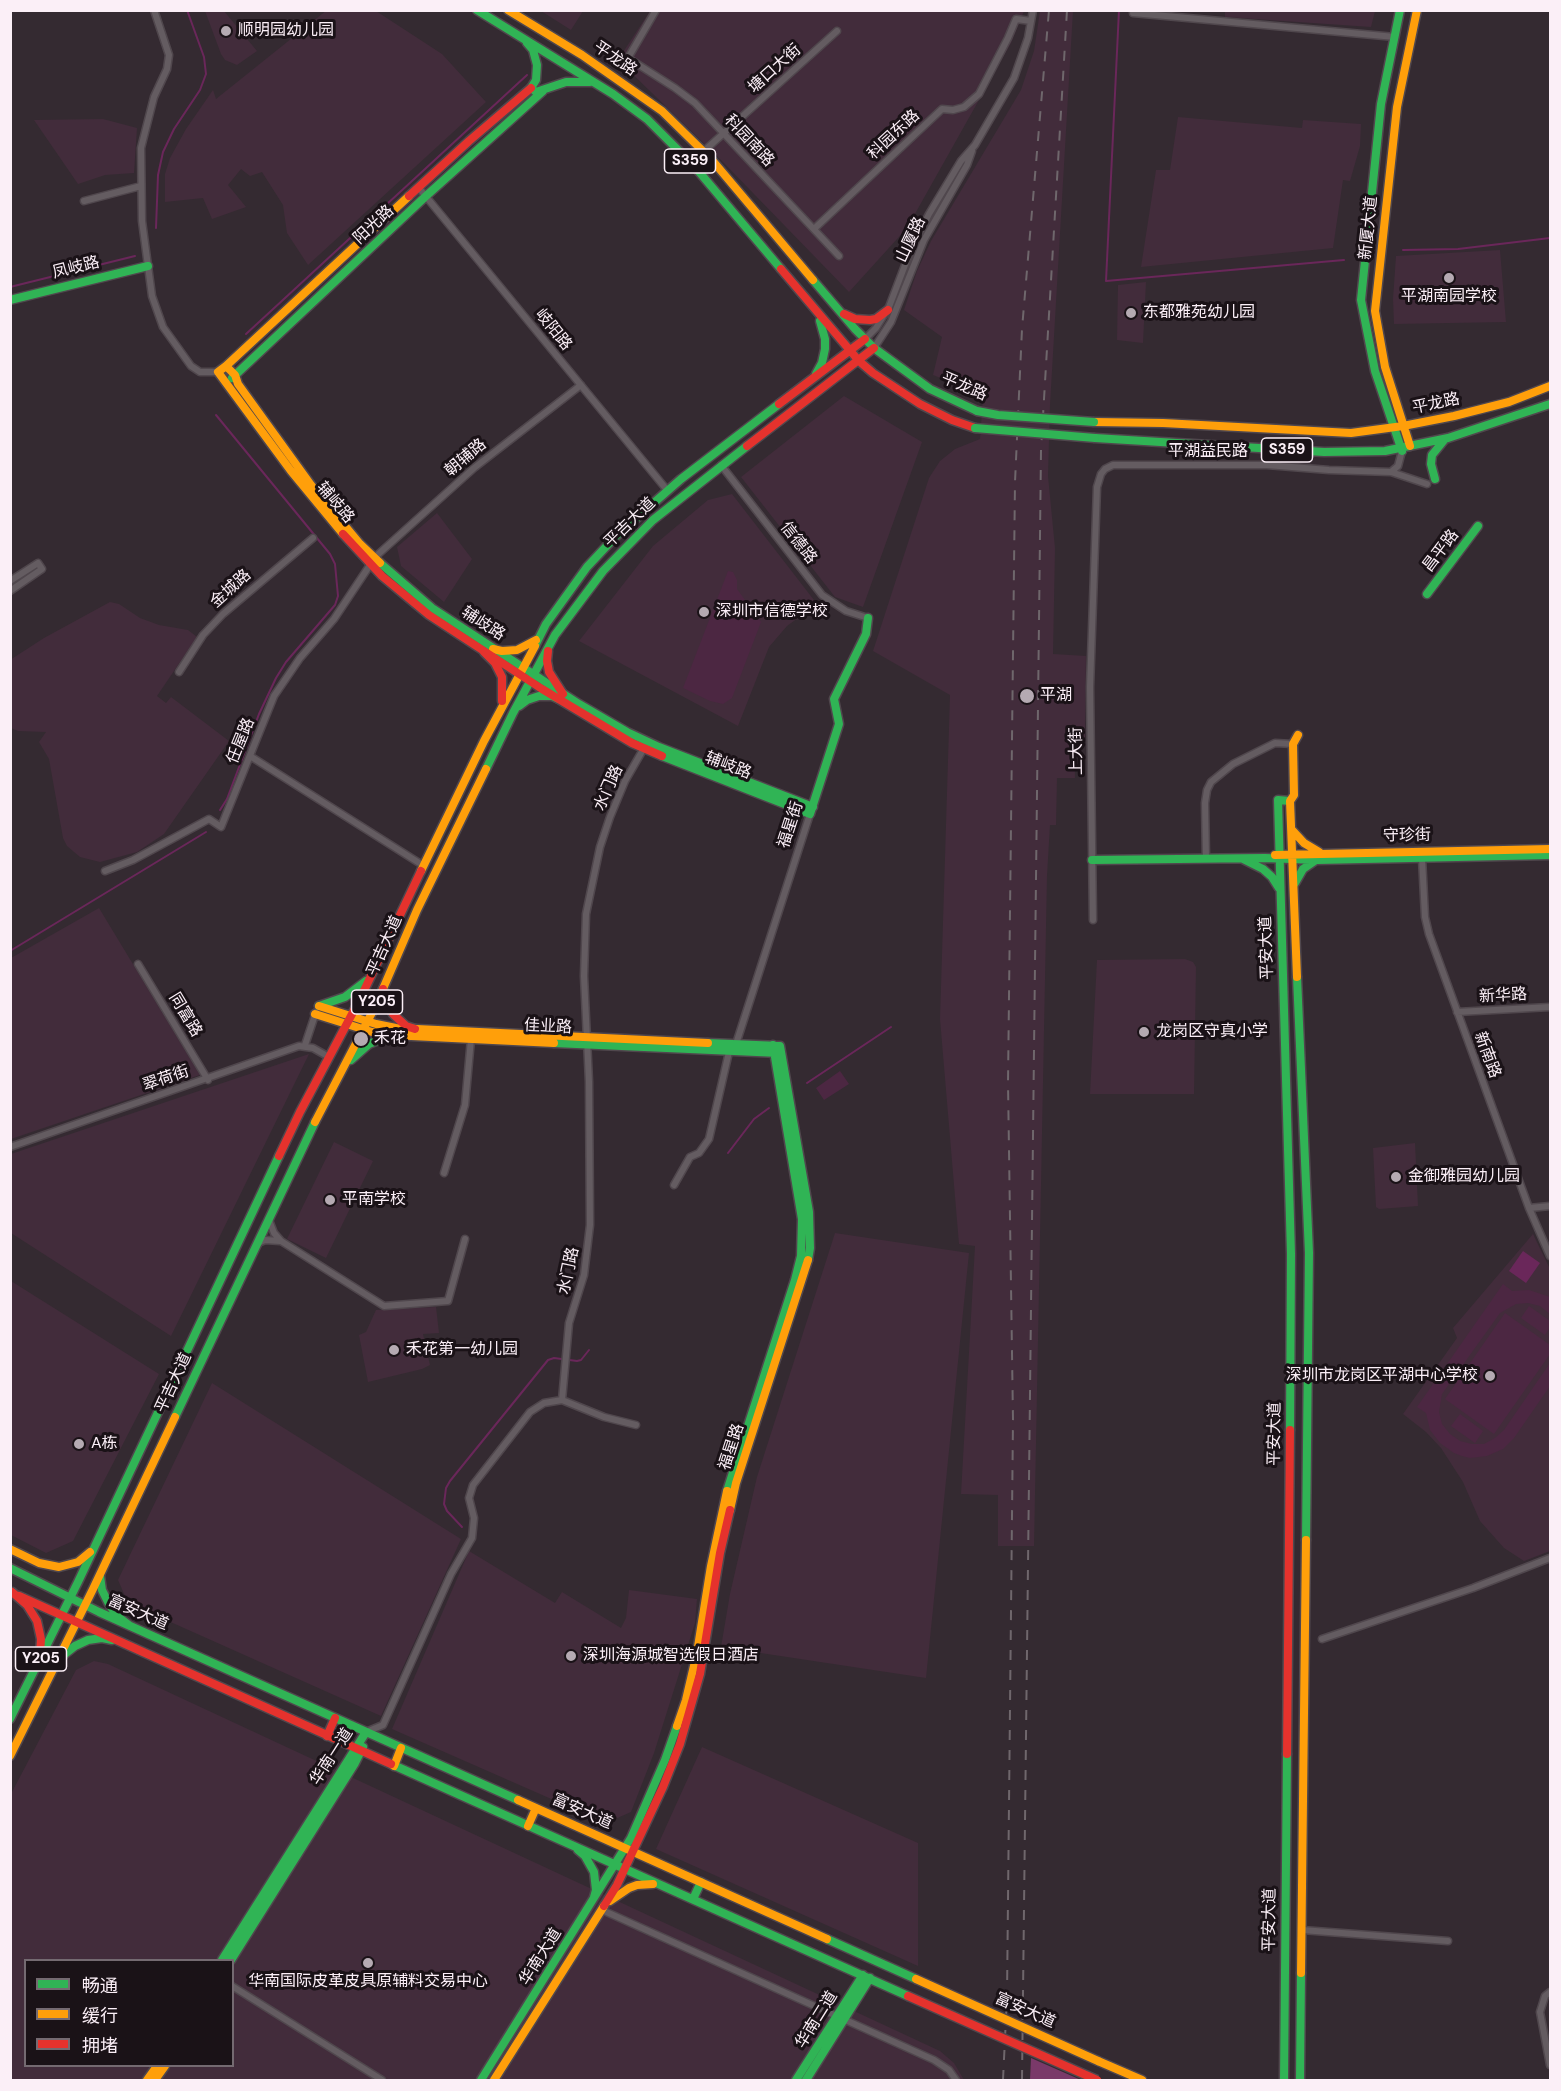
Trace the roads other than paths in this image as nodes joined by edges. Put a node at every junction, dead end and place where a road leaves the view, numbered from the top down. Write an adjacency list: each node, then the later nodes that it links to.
1 (154, 10): 19 (street)
2 (477, 10): 12 (main road, 平龙路 / S359)
3 (508, 10): 18 (main road, 平龙路 / S359)
4 (656, 10): 16 (street, 科园南路)
5 (1033, 10): 9 (street, 山厦路)
6 (1400, 10): 11 (main road, 新厦大道)
7 (1417, 10): 42 (main road, 新厦大道)
8 (1133, 13): 11 (street)
9 (1031, 21): 17 (street, 山厦路); 23 (street, 科园东路)
10 (837, 31): 16 (street, 塘口大街)
11 (1395, 37): 43 (main road, 新厦大道)
12 (523, 38): 13 (main road, 平龙路 / S359); 14 (main road)
13 (598, 85): 15 (main road); 29 (main road, 平龙路 / S359)
14 (531, 88): 15 (main road); 20 (main road, 阳光路)
15 (543, 92): 21 (main road, 阳光路)
16 (724, 133): 18 (street, 塘口大街); 23 (street, 科园南路)
17 (975, 145): 28 (street, 山厦路); 31 (street, 山厦路)
18 (704, 151): 27 (main road, 平龙路 / S359)
19 (141, 186): 22 (street); 25 (street)
20 (419, 188): 21 (street, 岐阳路); 34 (main road, 阳光路)
21 (426, 196): 36 (main road, 阳光路); 39 (street, 岐阳路)
22 (84, 201)
23 (814, 229): 24 (street, 科园南路)
24 (839, 256)
25 (148, 266): 26 (main road, 凤岐路); 35 (street)
26 (10, 300)
27 (839, 310): 28 (main road); 30 (main road, 平龙路 / S359)
28 (888, 310): 30 (street, 山厦路)
29 (815, 311): 32 (main road, 平龙路 / S359); 37 (main road)
30 (865, 339): 31 (main road, 平龙路 / S359); 32 (main road, 平吉大道 / Y205)
31 (874, 348): 33 (main road, 平吉大道 / Y205); 43 (main road, 平龙路 / S359, bridge)
32 (849, 351): 33 (main road, 平龙路 / S359); 37 (main road, 平吉大道 / Y205)
33 (859, 361): 45 (main road, 平龙路 / S359, bridge); 46 (main road, 平吉大道 / Y205)
34 (226, 366): 35 (main road); 36 (main road, 辅歧路)
35 (218, 372): 38 (main road, 辅岐路)
36 (235, 375): 38 (main road, 阳光路); 53 (main road, 辅歧路)
37 (811, 380): 50 (main road, 平吉大道 / Y205)
38 (227, 382): 53 (main road, 辅岐路)
39 (581, 385): 50 (street, 岐阳路); 53 (street, 朝辅路)
40 (1551, 386): 42 (main road, 平龙路 / S359)
41 (1551, 404): 44 (main road, 平龙路 / S359)
42 (1403, 426): 43 (main road, 平龙路 / S359); 45 (main road, 新厦大道)
43 (1393, 428): 45 (main road, 新厦大道)
44 (1448, 438): 45 (main road, 平龙路 / S359); 49 (main road)
45 (1404, 448): 47 (street)
46 (721, 465): 57 (street, 信德路); 59 (main road, 平吉大道 / Y205)
47 (1391, 471): 48 (street, 平湖益民路); 49 (street, 平湖益民路)
48 (1101, 474): 82 (street, 上大街)
49 (1427, 484)
50 (667, 490): 58 (main road, 平吉大道 / Y205)
51 (1478, 526): 56 (main road, 昌平路)
52 (313, 538): 62 (street, 金城路)
53 (372, 562): 60 (main road, 辅歧路); 70 (street, 任屋路)
54 (10, 581): 55 (street)
55 (10, 591)
56 (1427, 594)
57 (868, 618): 72 (main road, 福星街)
58 (539, 636): 60 (main road); 61 (main road, 平吉大道 / Y205)
59 (550, 643): 63 (main road, 平吉大道 / Y205); 64 (main road)
60 (489, 650): 61 (main road, 辅歧路); 65 (main road)
61 (520, 671): 63 (main road, 辅岐路); 65 (main road, 平吉大道 / Y205)
62 (179, 672)
63 (531, 678): 64 (main road, 辅岐路); 66 (main road, 平吉大道 / Y205)
64 (561, 697): 66 (main road); 69 (main road, 辅岐路); 72 (main road)
65 (500, 710): 83 (main road, 平吉大道 / Y205)
66 (513, 713): 89 (main road, 平吉大道 / Y205)
67 (1298, 735): 68 (main road)
68 (1293, 744): 71 (main road, 平安大道); 81 (street)
69 (644, 748): 72 (main road, 辅岐路); 101 (street, 水门路)
70 (250, 756): 83 (street); 84 (street, 任屋路)
71 (1290, 801): 73 (main road, 平安大道); 76 (main road, 平安大道)
72 (811, 811): 102 (street, 福星街)
73 (1292, 830): 77 (main road, 平安大道); 78 (main road)
74 (1551, 849): 78 (main road, 守珍街)
75 (1551, 855): 80 (main road, 守珍街)
76 (1279, 856): 77 (main road, 守珍街); 79 (main road, 守珍街); 86 (main road, 平安大道)
77 (1293, 856): 78 (main road, 守珍街); 85 (main road, 平安大道)
78 (1320, 856): 80 (main road, 守珍街); 85 (main road)
79 (1240, 858): 81 (main road, 守珍街); 86 (main road)
80 (1422, 858): 95 (street, 新南路)
81 (1206, 859): 82 (main road, 守珍街)
82 (1092, 860): 87 (street, 上大街)
83 (424, 866): 88 (main road, 平吉大道 / Y205)
84 (105, 871)
85 (1294, 887): 122 (main road, 平安大道)
86 (1280, 891): 121 (main road, 平安大道)
87 (1093, 920)
88 (382, 953): 89 (main road); 91 (main road, 平吉大道 / Y205)
89 (396, 960): 92 (main road, 平吉大道 / Y205)
90 (138, 964): 108 (street, 同富路)
91 (372, 975): 94 (main road); 96 (main road, 平吉大道 / Y205)
92 (383, 988): 97 (main road, 平吉大道 / Y205); 98 (main road)
93 (1551, 1007): 95 (street, 新华路)
94 (317, 1010): 96 (main road, 佳业路); 103 (street)
95 (1457, 1012): 115 (street, 新南路)
96 (349, 1021): 97 (main road, 佳业路); 106 (main road, 平吉大道 / Y205)
97 (365, 1026): 98 (main road, 佳业路); 99 (main road, 佳业路); 107 (main road, 平吉大道 / Y205)
98 (415, 1029): 101 (main road, 佳业路)
99 (391, 1035): 100 (main road, 佳业路); 107 (main road)
100 (471, 1039): 101 (main road, 佳业路); 112 (street)
101 (587, 1041): 102 (main road, 佳业路); 105 (main road, 佳业路); 123 (street, 水门路)
102 (736, 1044): 104 (main road, 佳业路)
103 (305, 1045): 106 (street); 108 (street, 翠荷街)
104 (778, 1049): 105 (main road, 佳业路); 152 (main road, 福星路)
105 (729, 1052): 113 (street)
106 (329, 1057): 109 (main road, 平吉大道 / Y205)
107 (342, 1071): 110 (main road, 平吉大道 / Y205)
108 (208, 1080): 111 (street, 翠荷街)
109 (316, 1081): 110 (main road); 125 (main road, 平吉大道 / Y205)
110 (332, 1089): 116 (main road, 平吉大道 / Y205)
111 (10, 1147)
112 (444, 1173)
113 (674, 1185)
114 (1551, 1206): 115 (street)
115 (1529, 1208): 120 (street, 新南路)
116 (269, 1219): 118 (street); 119 (main road, 平吉大道 / Y205)
117 (465, 1239): 118 (street)
118 (281, 1241): 119 (street)
119 (257, 1244): 129 (main road, 平吉大道 / Y205)
120 (1551, 1256)
121 (1291, 1309): 122 (main road); 181 (main road, 平安大道)
122 (1309, 1309): 160 (main road, 平安大道)
123 (562, 1400): 124 (street); 143 (street)
124 (636, 1425)
125 (97, 1542): 126 (main road); 131 (main road, 平吉大道 / Y205)
126 (10, 1549)
127 (1551, 1557): 136 (street)
128 (10, 1568): 131 (main road, 富安大道)
129 (101, 1571): 132 (main road, 平吉大道 / Y205); 135 (main road)
130 (11, 1592): 133 (main road, 富安大道); 139 (main road)
131 (70, 1598): 132 (main road, 富安大道); 133 (main road, 平吉大道 / Y205)
132 (85, 1605): 134 (main road, 平吉大道 / Y205); 135 (main road, 富安大道)
133 (61, 1616): 134 (main road, 富安大道); 139 (main road, 平吉大道 / Y205)
134 (76, 1623): 137 (main road, 富安大道); 138 (main road, 平吉大道 / Y205)
135 (130, 1626): 141 (main road, 富安大道)
136 (1322, 1639)
137 (112, 1640): 138 (main road); 144 (main road, 富安大道)
138 (57, 1661): 147 (main road, 平吉大道 / Y205)
139 (38, 1664): 140 (main road, 平吉大道 / Y205)
140 (14, 1702): 142 (main road, 平吉大道 / Y205)
141 (334, 1718): 143 (main road, 富安大道); 144 (main road)
142 (10, 1719)
143 (366, 1732): 145 (main road, 富安大道); 146 (main road, 华南一道)
144 (327, 1736): 146 (main road, 富安大道)
145 (401, 1748): 148 (main road); 149 (main road, 富安大道)
146 (358, 1750): 148 (main road, 富安大道); 162 (main road, 华南一道); 163 (main road, 华南一道)
147 (10, 1756)
148 (394, 1766): 150 (main road, 富安大道)
149 (536, 1808): 150 (main road); 152 (main road, 富安大道)
150 (528, 1826): 151 (main road, 富安大道)
151 (570, 1844): 153 (main road, 富安大道); 158 (main road)
152 (629, 1850): 153 (main road, 华南大道); 154 (main road, 华南大道); 155 (main road, 富安大道)
153 (616, 1865): 154 (main road, 富安大道); 158 (main road, 华南大道)
154 (625, 1869): 156 (main road, 富安大道); 159 (main road, 华南大道)
155 (701, 1882): 157 (main road); 180 (main road, 富安大道, bridge)
156 (663, 1886): 157 (main road, 富安大道); 159 (main road)
157 (693, 1899): 164 (main road, 富安大道)
158 (594, 1901): 174 (main road, 华南大道)
159 (603, 1908): 167 (street); 175 (main road, 华南大道)
160 (1302, 1930): 161 (street); 182 (main road, 平安大道)
161 (1448, 1941)
162 (223, 1959)
163 (232, 1959)
164 (866, 1977): 167 (main road, 华南二道); 179 (main road, 富安大道, bridge)
165 (234, 1987): 173 (street)
166 (1551, 1992): 168 (street)
167 (841, 2017): 176 (main road, 华南二道); 177 (main road, 华南二道); 178 (street)
168 (1551, 2066)
169 (156, 2067): 171 (main road)
170 (164, 2067): 172 (main road)
171 (147, 2080)
172 (155, 2080)
173 (382, 2080)
174 (481, 2080)
175 (494, 2080)
176 (796, 2080)
177 (806, 2080)
178 (956, 2080)
179 (1098, 2080)
180 (1142, 2080)
181 (1284, 2080)
182 (1300, 2080)

